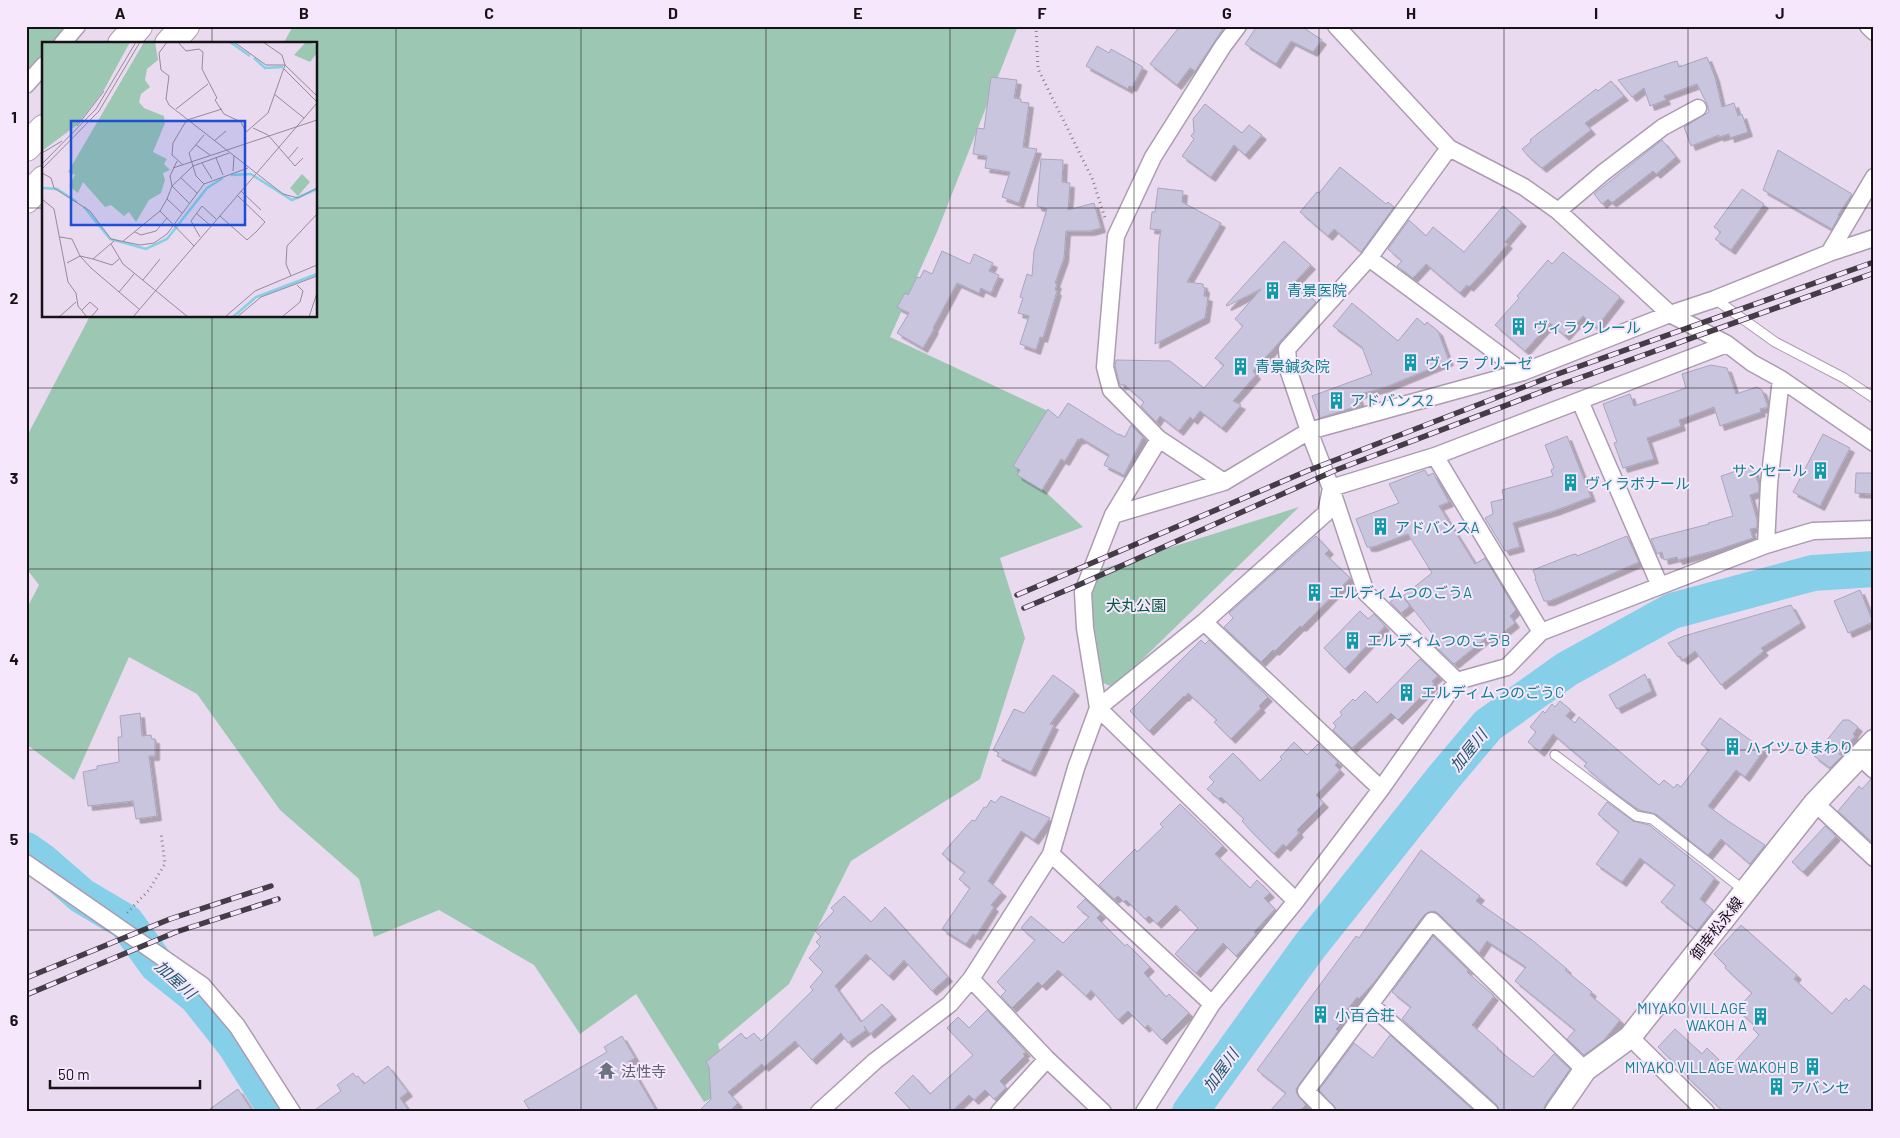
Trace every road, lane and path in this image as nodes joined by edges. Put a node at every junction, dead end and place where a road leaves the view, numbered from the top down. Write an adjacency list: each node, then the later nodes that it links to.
1 (77, 26): 9 (street)
2 (138, 26): 10 (highway)
3 (185, 26): 11 (highway)
4 (1036, 26): 22 (path)
5 (1238, 26): 34 (street)
6 (1336, 26): 17 (street)
7 (1868, 26): 8 (street)
8 (1874, 32)
9 (66, 42)
10 (124, 42)
11 (171, 42)
12 (42, 67): 13 (street)
13 (26, 85)
14 (1698, 108): 21 (street)
15 (42, 130): 16 (highway)
16 (26, 147)
17 (1449, 148): 21 (street); 25 (street)
18 (1874, 177): 24 (street)
19 (42, 182): 20 (highway)
20 (26, 198)
21 (1558, 211): 27 (street)
22 (1107, 224)
23 (1874, 238): 24 (street)
24 (1829, 252): 26 (street)
25 (1369, 258): 29 (street); 33 (street)
26 (1715, 299): 27 (street); 31 (lane)
27 (1670, 314): 28 (street); 29 (street)
28 (1727, 344): 30 (street); 32 (street)
29 (1523, 372): 33 (street)
30 (1781, 380): 35 (street); 41 (street)
31 (1874, 398)
32 (1580, 401): 36 (street); 42 (street)
33 (1309, 431): 37 (street); 38 (street)
34 (1159, 438): 37 (street); 39 (street)
35 (1874, 444)
36 (1435, 456): 38 (street); 44 (street)
37 (1224, 482): 39 (street)
38 (1331, 488): 43 (street); 45 (street)
39 (1113, 515): 46 (street)
40 (1874, 529): 41 (street)
41 (1766, 545): 42 (street)
42 (1660, 586): 44 (street)
43 (1204, 622): 46 (street); 49 (street)
44 (1541, 632): 45 (street)
45 (1457, 681): 49 (street)
46 (1098, 708): 52 (street); 56 (street)
47 (1555, 756): 55 (lane)
48 (1869, 756): 50 (main road, 御幸松永線)
49 (1381, 788): 56 (street)
50 (1815, 803): 53 (street); 55 (main road, 御幸松永線)
51 (161, 833): 57 (path)
52 (1051, 854): 58 (street); 59 (street)
53 (1874, 858)
54 (26, 863): 57 (street)
55 (1745, 891): 61 (main road, 御幸松永線)
56 (1296, 901): 59 (street)
57 (116, 924): 64 (street)
58 (971, 978): 62 (street); 65 (street)
59 (1212, 1004): 68 (street)
60 (1370, 1005): 63 (street); 69 (street); 70 (street)
61 (1630, 1037): 63 (main road, 御幸松永線); 72 (street)
62 (1047, 1059): 66 (street); 67 (street)
63 (1585, 1070): 71 (main road, 御幸松永線)
64 (292, 1112)
65 (819, 1112)
66 (999, 1112)
67 (1103, 1112)
68 (1144, 1112)
69 (1327, 1112)
70 (1490, 1112)
71 (1556, 1112)
72 (1706, 1112)

